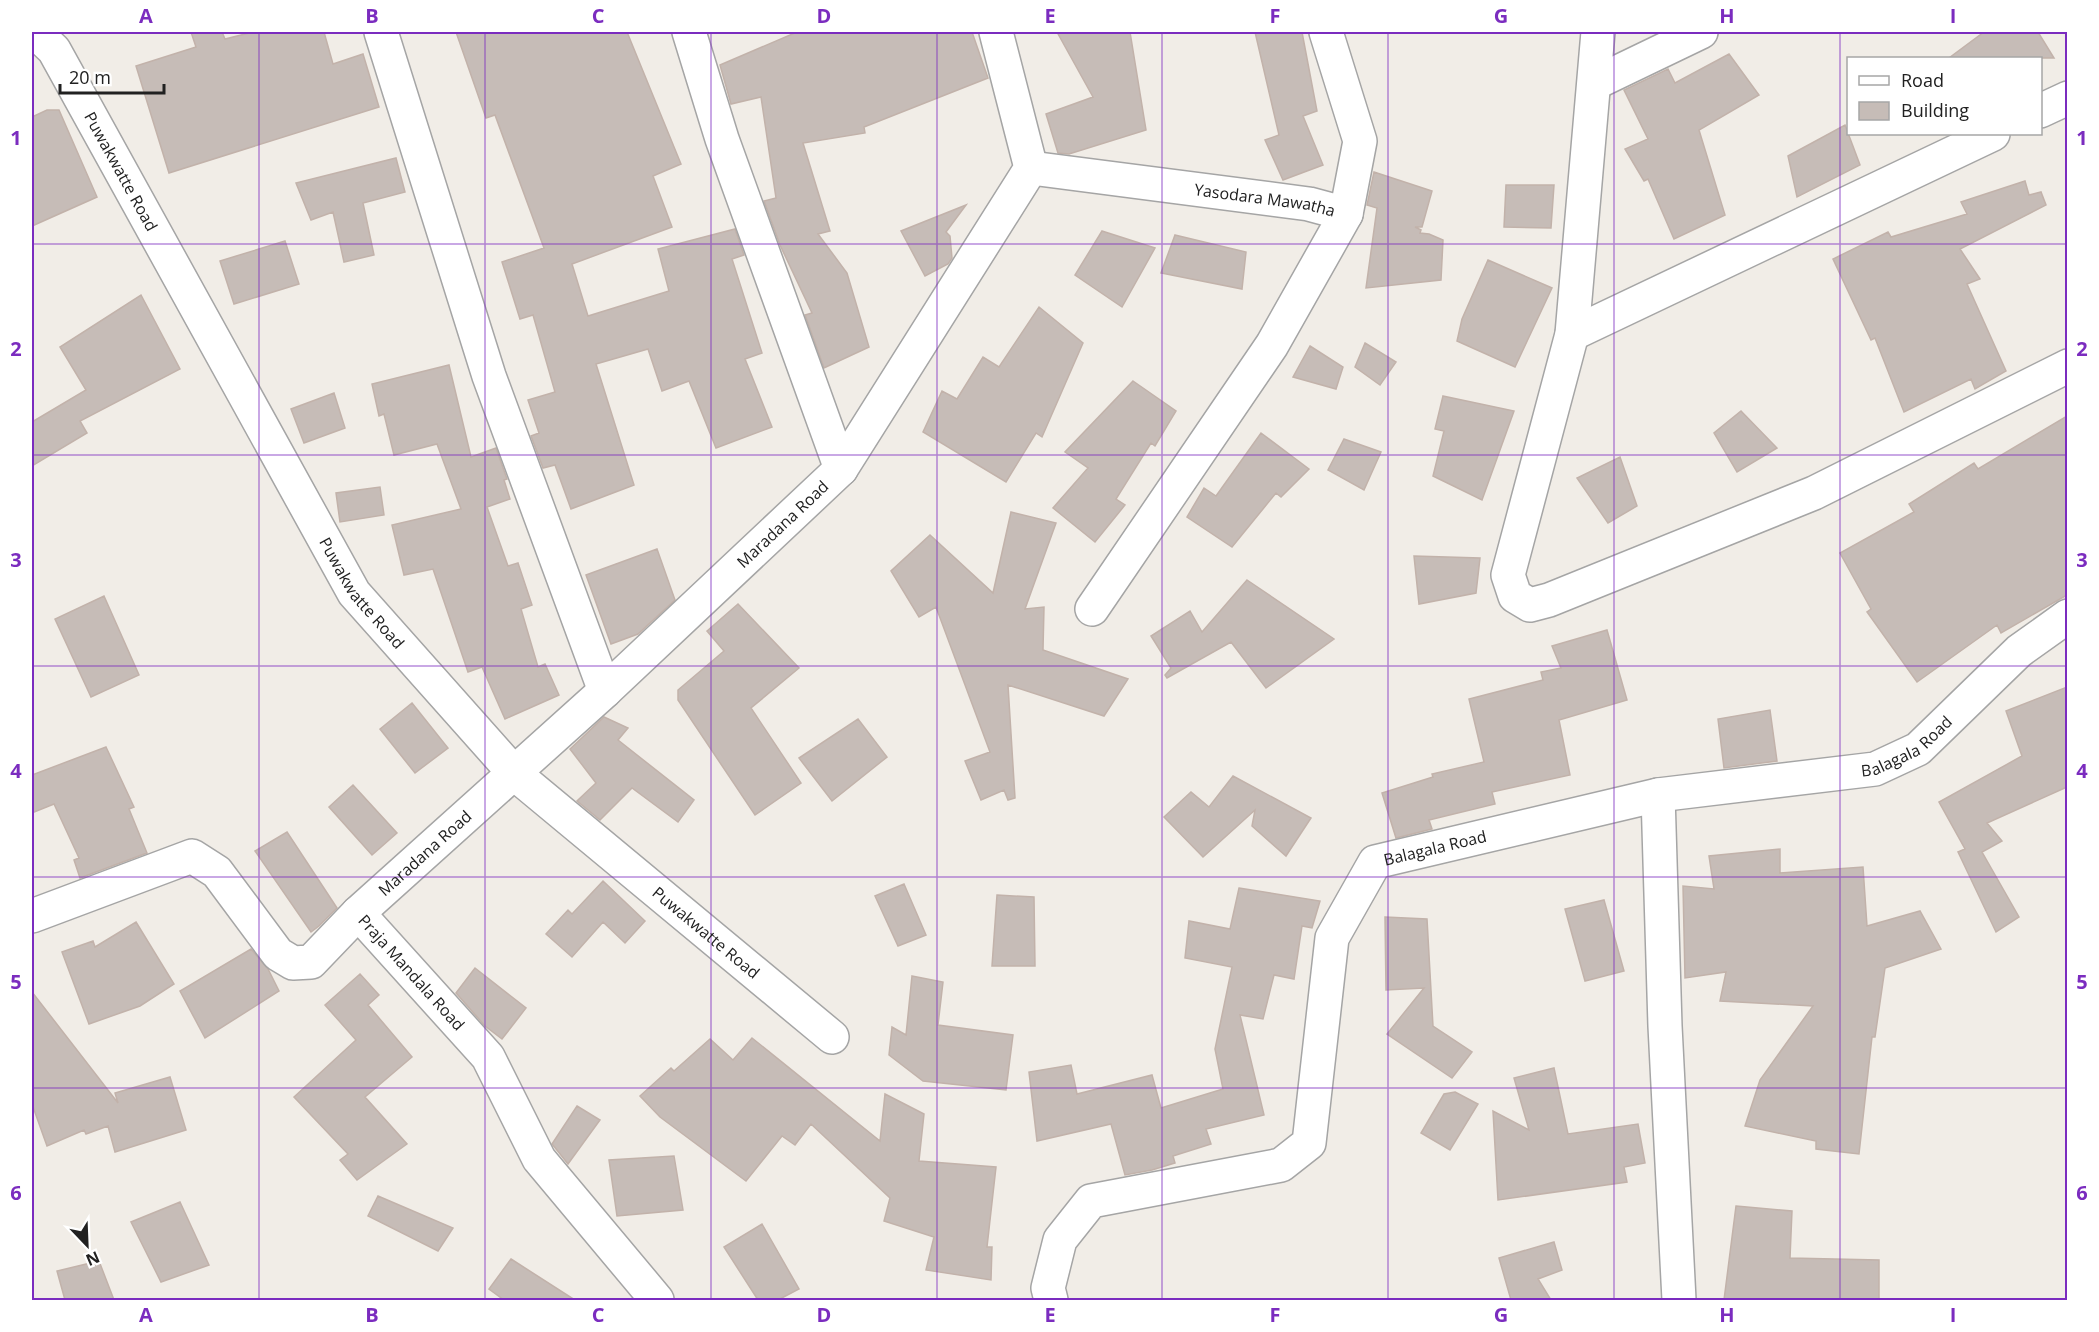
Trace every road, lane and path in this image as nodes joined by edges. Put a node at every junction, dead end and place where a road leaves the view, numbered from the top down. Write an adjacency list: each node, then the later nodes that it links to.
1 (36, 32): 20 (street, Puwakwatte Road)
2 (381, 32): 19 (street)
3 (689, 32): 16 (street)
4 (996, 32): 12 (street)
5 (1326, 32): 13 (street, Yasodara Mawatha)
6 (1598, 32): 8 (street)
7 (1701, 32): 8 (street)
8 (1595, 83): 14 (street)
9 (2067, 98): 10 (street)
10 (2042, 110)
11 (1991, 135): 14 (street)
12 (1031, 168): 13 (street, Yasodara Mawatha); 16 (street, Maradana Road)
13 (1346, 214): 17 (street)
14 (1572, 334): 15 (street)
15 (2067, 366)
16 (841, 470): 19 (street, Maradana Road)
17 (1092, 609)
18 (2067, 616): 21 (street, Balagala Road)
19 (605, 691): 20 (street, Maradana Road)
20 (515, 774): 22 (street, Maradana Road); 24 (street, Puwakwatte Road)
21 (1658, 795): 26 (street, Balagala Road); 27 (street)
22 (358, 913): 23 (street, Praja Mandala Road); 25 (street, Praja Mandala Road)
23 (32, 916)
24 (832, 1037)
25 (657, 1300)
26 (1051, 1300)
27 (1679, 1300)

